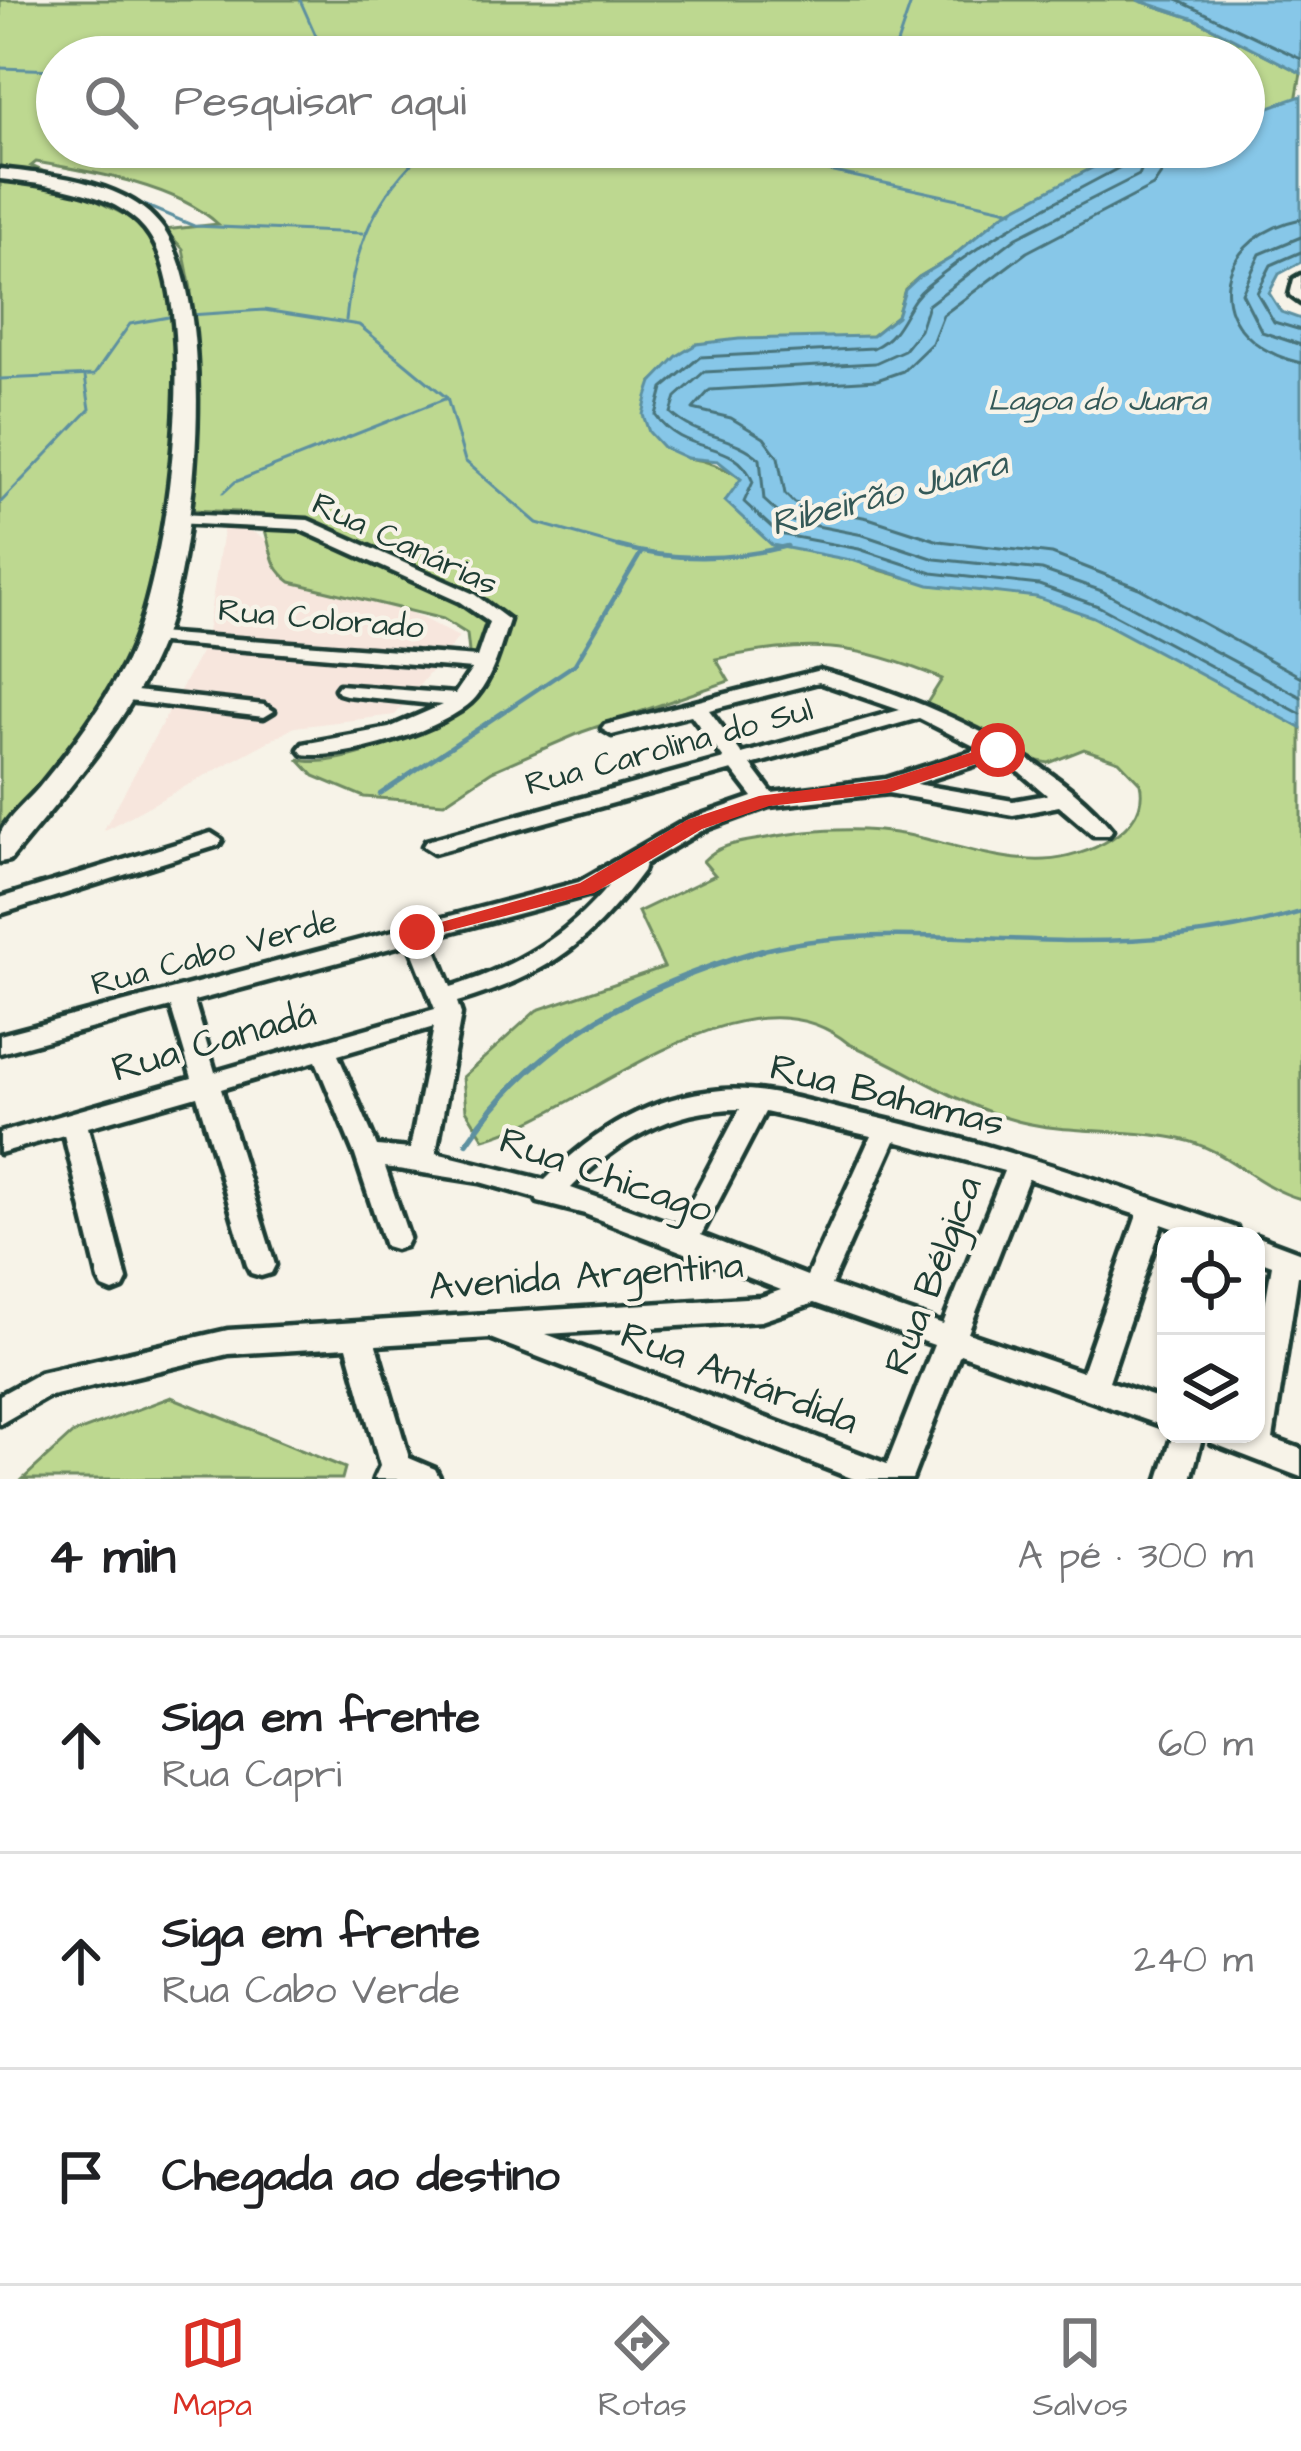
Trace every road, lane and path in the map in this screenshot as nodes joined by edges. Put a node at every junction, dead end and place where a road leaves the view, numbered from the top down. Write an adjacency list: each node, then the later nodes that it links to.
1 (0, 175): 4 (main road)
2 (1301, 279): 3 (street)
3 (1301, 298)
4 (180, 519): 5 (main road); 6 (street, Rua Canárias)
5 (151, 636): 6 (street, Rua Colorado); 8 (main road)
6 (485, 664): 9 (street)
7 (346, 689): 9 (street)
8 (118, 695): 11 (street); 23 (main road)
9 (460, 701): 14 (street)
10 (695, 706): 12 (street); 13 (street); 16 (street)
11 (264, 710)
12 (921, 711): 15 (street); 16 (street, Rua Carolina do Sul)
13 (612, 729)
14 (310, 749)
15 (998, 750): 17 (street); 18 (street)
16 (738, 764): 19 (street); 22 (street, Rua Carolina do Sul)
17 (888, 786): 18 (street, Rua Cabo Verde); 19 (street, Rua Cabo Verde)
18 (1064, 798): 20 (street)
19 (766, 800): 24 (street, Rua Cabo Verde)
20 (1101, 830)
21 (211, 840): 25 (street)
22 (434, 846)
23 (0, 853)
24 (639, 861): 26 (street, Rua Cabo Verde); 28 (street, Rua Canadá)
25 (0, 906)
26 (417, 932): 27 (street, Rua Cabo Verde); 28 (street)
27 (180, 997): 29 (street, Rua Cabo Verde); 31 (street)
28 (446, 1006): 30 (street, Rua Canadá); 37 (street)
29 (0, 1044)
30 (324, 1051): 31 (street, Rua Canadá); 36 (street)
31 (205, 1086): 33 (street, Rua Canadá); 46 (street)
32 (758, 1100): 34 (street, Rua Bahamas); 39 (street, Rua Bahamas); 43 (street)
33 (74, 1124): 35 (street, Rua Canadá); 47 (street)
34 (887, 1129): 38 (street, Rua Bahamas); 48 (street)
35 (0, 1143)
36 (368, 1155): 37 (street, Rua Chicago); 42 (street)
37 (422, 1157): 39 (street, Rua Chicago)
38 (1018, 1169): 40 (street, Rua Bahamas); 51 (street, Rua Bélgica)
39 (548, 1194): 43 (street, Rua Chicago)
40 (1153, 1209): 41 (street, Rua Bahamas); 52 (street)
41 (1202, 1227)
42 (395, 1238)
43 (683, 1242): 48 (street, Rua Chicago)
44 (1265, 1251): 45 (street)
45 (1294, 1262): 57 (street)
46 (262, 1265)
47 (113, 1280)
48 (814, 1291): 49 (street, Avenida Argentina); 51 (street)
49 (492, 1326): 50 (street, Avenida Argentina); 60 (street, Rua Antárdida)
50 (358, 1335): 53 (street, Avenida Argentina); 59 (street)
51 (952, 1337): 52 (street); 60 (street, Rua Bélgica)
52 (1092, 1388): 54 (street)
53 (0, 1411)
54 (1157, 1411)
55 (1184, 1443): 61 (street)
56 (1248, 1443): 57 (street)
57 (1256, 1446): 58 (street)
58 (1301, 1462)
59 (403, 1475)
60 (893, 1479)
61 (1174, 1479)

